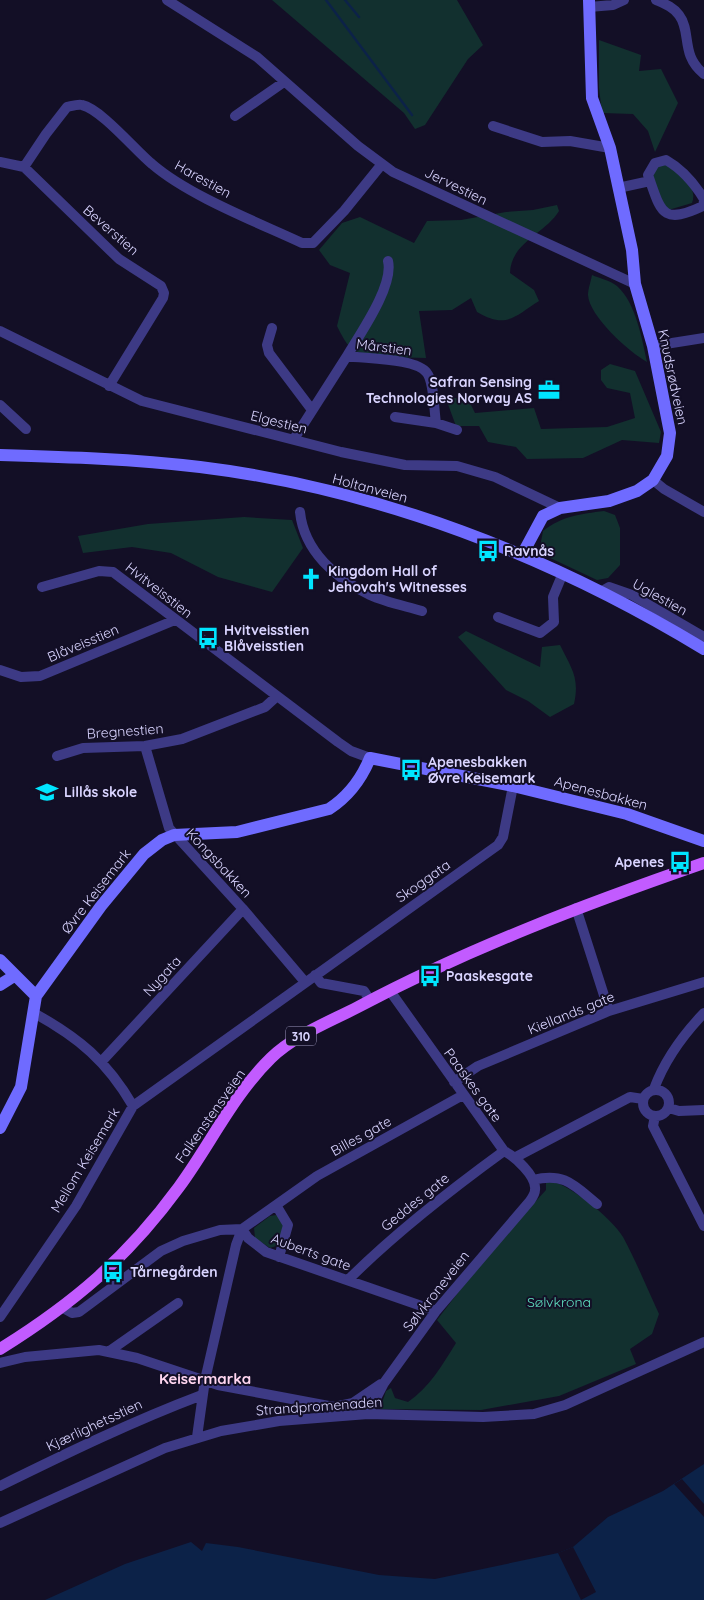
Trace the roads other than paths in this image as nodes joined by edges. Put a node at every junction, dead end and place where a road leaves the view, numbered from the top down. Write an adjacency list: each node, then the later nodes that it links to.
1 (167, 0): 6 (street, Jervestien)
2 (624, 0): 4 (street)
3 (656, 0): 5 (street)
4 (589, 4): 9 (main road, Knudsrødveien)
5 (704, 74)
6 (284, 82): 7 (street); 11 (street, Jervestien)
7 (235, 116)
8 (493, 126): 9 (street)
9 (610, 148): 14 (main road, Knudsrødveien)
10 (0, 162): 12 (street)
11 (382, 164): 12 (street, Harestien); 17 (street, Jervestien)
12 (24, 167): 23 (street, Beverstien)
13 (650, 181): 14 (street); 15 (street); 15 (street)
14 (618, 188): 17 (main road, Knudsrødveien)
15 (704, 200)
16 (388, 261): 22 (street)
17 (634, 284): 21 (main road, Knudsrødveien)
18 (272, 328): 25 (street)
19 (0, 331): 23 (street, Elgestien)
20 (704, 338): 21 (street)
21 (653, 346): 32 (main road, Knudsrødveien)
22 (347, 356): 25 (street, Mårstien); 27 (street, Mårstien)
23 (109, 386): 30 (street, Elgestien)
24 (0, 405): 28 (street)
25 (312, 410): 30 (street, Mårstien)
26 (395, 417): 27 (street)
27 (436, 423): 29 (street)
28 (26, 429)
29 (457, 430)
30 (294, 439): 33 (street, Elgestien)
31 (0, 455): 36 (main road, Holtanveien)
32 (653, 480): 33 (main road, Knudsrødveien); 35 (street)
33 (560, 508): 36 (main road, Knudsrødveien)
34 (300, 512): 40 (street)
35 (704, 512)
36 (522, 555): 37 (main road, Holtanveien)
37 (563, 573): 39 (main road, Holtanveien); 41 (street)
38 (42, 587): 42 (street, Hvitveisstien)
39 (602, 591): 43 (street, Uglestien); 44 (main road, Holtanveien)
40 (422, 611)
41 (498, 617)
42 (175, 620): 45 (street, Blåveisstien); 46 (street, Hvitveisstien)
43 (704, 637)
44 (704, 649)
45 (0, 670)
46 (276, 697): 47 (street, Bregnestien); 49 (street, Hvitveisstien)
47 (145, 746): 48 (street, Bregnestien); 51 (street, Kongsbakken)
48 (57, 756)
49 (370, 758): 50 (main road, Apenesbakken); 51 (main road)
50 (513, 786): 52 (main road, Apenesbakken); 57 (street, Skoggata)
51 (174, 834): 55 (street, Kongsbakken); 63 (main road, Øvre Keisemark)
52 (704, 841)
53 (704, 862): 54 (main road, Falkenstensveien / 310)
54 (576, 908): 62 (main road, Falkenstensveien / 310); 65 (street)
55 (243, 909): 59 (street, Kongsbakken); 68 (street, Nygata)
56 (0, 960): 58 (main road)
57 (315, 975): 59 (street, Skoggata); 64 (street)
58 (14, 976): 61 (main road); 63 (main road)
59 (305, 982): 73 (street, Skoggata)
60 (704, 982): 65 (street, Kiellands gate)
61 (0, 985)
62 (390, 990): 64 (main road, Falkenstensveien / 310); 69 (street, Paaskes gate)
63 (36, 996): 66 (main road, Øvre Keisemark)
64 (370, 1000): 89 (main road, Falkenstensveien / 310)
65 (609, 1011): 69 (street, Kiellands gate)
66 (34, 1013): 68 (street, Mellom Keisemark); 77 (main road, Øvre Keisemark)
67 (704, 1013): 70 (street)
68 (102, 1062): 73 (street, Mellom Keisemark)
69 (454, 1082): 71 (street, Paaskes gate)
70 (654, 1089): 72 (street); 74 (street)
71 (463, 1095): 78 (street, Paaskes gate); 83 (street, Billes gate)
72 (643, 1099): 76 (street); 79 (street)
73 (133, 1106): 91 (street, Mellom Keisemark)
74 (669, 1108): 75 (street); 76 (street)
75 (704, 1110)
76 (655, 1116): 84 (street)
77 (0, 1128)
78 (504, 1151): 79 (street, Paaskes gate); 87 (street, Geddes gate)
79 (516, 1157): 80 (street, Paaskes gate)
80 (533, 1180): 81 (street, Paaskes gate); 82 (street)
81 (535, 1191): 90 (street, Sølvkroneveien)
82 (597, 1204)
83 (276, 1205): 85 (street, Billes gate); 86 (street)
84 (704, 1226)
85 (242, 1229): 86 (street, Auberts gate); 89 (street); 96 (street)
86 (279, 1257): 87 (street, Auberts gate)
87 (348, 1280): 90 (street, Auberts gate)
88 (178, 1303): 94 (street)
89 (63, 1308): 93 (main road, Falkenstensveien / 310)
90 (436, 1311): 97 (street, Sølvkroneveien)
91 (0, 1317)
92 (704, 1342): 99 (street, Strandpromenaden)
93 (0, 1349)
94 (108, 1352): 95 (street); 96 (street)
95 (0, 1363)
96 (205, 1380): 97 (street); 98 (street)
97 (384, 1382): 99 (street, Sølvkroneveien)
98 (202, 1395): 100 (street); 101 (street, Kjærlighetsstien)
99 (368, 1414): 100 (street, Strandpromenaden)
100 (197, 1438): 102 (street, Strandpromenaden)
101 (0, 1486)
102 (0, 1523)

